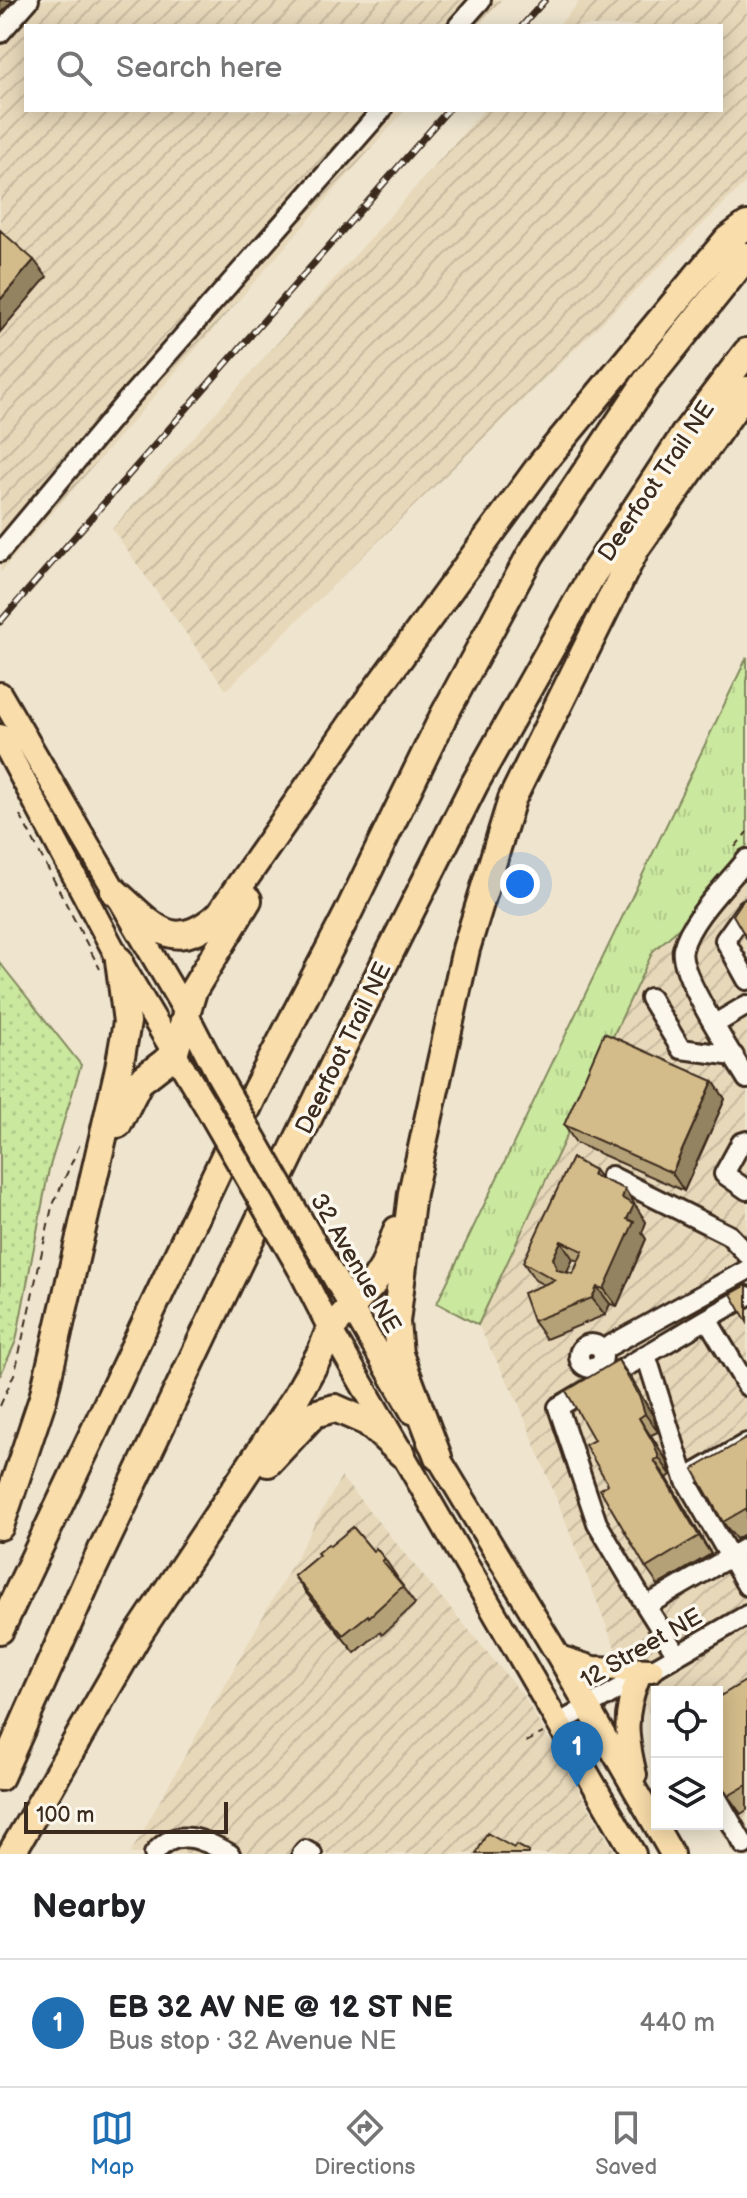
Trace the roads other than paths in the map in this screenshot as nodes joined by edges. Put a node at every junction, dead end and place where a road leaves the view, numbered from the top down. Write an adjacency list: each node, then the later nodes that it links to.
1 (29, 0): 4 (street)
2 (481, 0): 3 (street)
3 (460, 24)
4 (0, 33)
5 (380, 112): 10 (street)
6 (747, 225): 12 (highway)
7 (747, 256): 51 (highway)
8 (747, 352): 57 (highway, Deerfoot Trail NE)
9 (747, 390): 30 (highway)
10 (0, 552)
11 (3, 700): 15 (main road, 32 Avenue NE)
12 (365, 705): 15 (highway); 21 (highway)
13 (0, 736): 17 (main road)
14 (747, 859): 22 (street)
15 (114, 891): 21 (main road, 32 Avenue NE)
16 (747, 909): 18 (street)
17 (110, 966): 23 (main road); 27 (highway)
18 (747, 980)
19 (650, 998): 24 (street)
20 (747, 1005): 22 (street)
21 (185, 1011): 23 (highway); 34 (main road, 32 Avenue NE, bridge)
22 (715, 1024): 24 (street)
23 (174, 1055): 27 (highway); 36 (main road, bridge)
24 (734, 1056): 25 (street)
25 (747, 1079)
26 (747, 1141): 29 (street)
27 (97, 1172): 44 (highway)
28 (611, 1176): 31 (street)
29 (747, 1190)
30 (412, 1193): 34 (highway); 42 (highway)
31 (747, 1254)
32 (747, 1270): 37 (street)
33 (747, 1296): 35 (street)
34 (351, 1306): 36 (highway); 42 (main road, 32 Avenue NE)
35 (707, 1319): 38 (street); 39 (street)
36 (330, 1329): 41 (main road); 47 (highway)
37 (602, 1350)
38 (646, 1355): 43 (street); 49 (street)
39 (747, 1386)
40 (747, 1443): 43 (street)
41 (402, 1454): 47 (highway); 56 (main road)
42 (438, 1457): 53 (main road, 32 Avenue NE)
43 (685, 1479): 46 (street)
44 (0, 1526)
45 (747, 1547): 46 (street)
46 (730, 1557): 48 (street); 49 (street)
47 (177, 1579): 61 (highway)
48 (747, 1586)
49 (646, 1606): 52 (street)
50 (747, 1615): 52 (street, 12 Street NE)
51 (0, 1630)
52 (677, 1655): 54 (street, 12 Street NE)
53 (559, 1657): 54 (main road); 55 (main road, 32 Avenue NE)
54 (645, 1674): 55 (street, 12 Street NE); 58 (main road)
55 (587, 1706): 56 (street, 12 Street NE); 58 (main road, 32 Avenue NE)
56 (558, 1724): 66 (main road)
57 (0, 1777)
58 (641, 1799): 67 (main road, 32 Avenue NE)
59 (723, 1811): 60 (street)
60 (740, 1848)
61 (11, 1854)
62 (154, 1854): 63 (street)
63 (230, 1854)
64 (302, 1854): 65 (street)
65 (312, 1854)
66 (634, 1854)
67 (672, 1854)

